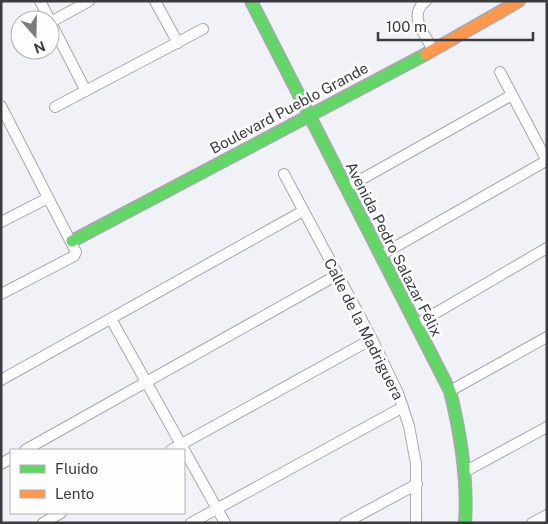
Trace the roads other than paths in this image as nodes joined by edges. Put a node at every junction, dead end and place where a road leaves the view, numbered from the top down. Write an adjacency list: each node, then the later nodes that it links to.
1 (89, 1): 6 (street)
2 (155, 1): 9 (street)
3 (251, 1): 16 (street, Avenida Pedro Salazar Félix)
4 (426, 1): 10 (street)
5 (519, 1): 10 (street, Boulevard Pueblo Grande)
6 (60, 16)
7 (203, 29): 9 (street)
8 (60, 40): 12 (street)
9 (178, 43): 12 (street)
10 (433, 50): 16 (street, Boulevard Pueblo Grande)
11 (500, 72): 13 (street)
12 (86, 91): 15 (street)
13 (512, 95): 17 (street); 19 (street)
14 (1, 106): 20 (street)
15 (56, 107)
16 (309, 114): 19 (street, Avenida Pedro Salazar Félix); 23 (street, Boulevard Pueblo Grande)
17 (547, 161): 25 (street)
18 (284, 174): 21 (street, Calle de la Madriguera)
19 (346, 188): 25 (street, Avenida Pedro Salazar Félix)
20 (48, 198): 22 (street); 23 (street)
21 (303, 211): 26 (street, Calle de la Madriguera); 28 (street)
22 (1, 222)
23 (72, 241): 27 (street)
24 (547, 248): 29 (street)
25 (381, 254): 29 (street, Avenida Pedro Salazar Félix)
26 (337, 275): 31 (street, Calle de la Madriguera); 33 (street)
27 (1, 294)
28 (111, 319): 32 (street); 33 (street)
29 (417, 324): 34 (street, Avenida Pedro Salazar Félix)
30 (547, 337): 34 (street)
31 (372, 339): 35 (street, Calle de la Madriguera); 37 (street)
32 (1, 380)
33 (146, 384): 37 (street); 38 (street)
34 (450, 391): 42 (street, Avenida Pedro Salazar Félix)
35 (404, 407): 43 (street, Calle de la Madriguera); 44 (street)
36 (547, 427): 42 (street)
37 (181, 445): 39 (street); 40 (street)
38 (28, 449)
39 (173, 449)
40 (183, 449)
41 (185, 452): 44 (street)
42 (466, 471): 52 (street, Avenida Pedro Salazar Félix)
43 (418, 484): 50 (street); 51 (street, Calle de la Madriguera)
44 (217, 508): 48 (street); 49 (street)
45 (59, 514): 47 (street)
46 (547, 515): 53 (street)
47 (43, 523)
48 (191, 523)
49 (225, 523)
50 (346, 523)
51 (416, 523)
52 (465, 523)
53 (532, 523)

